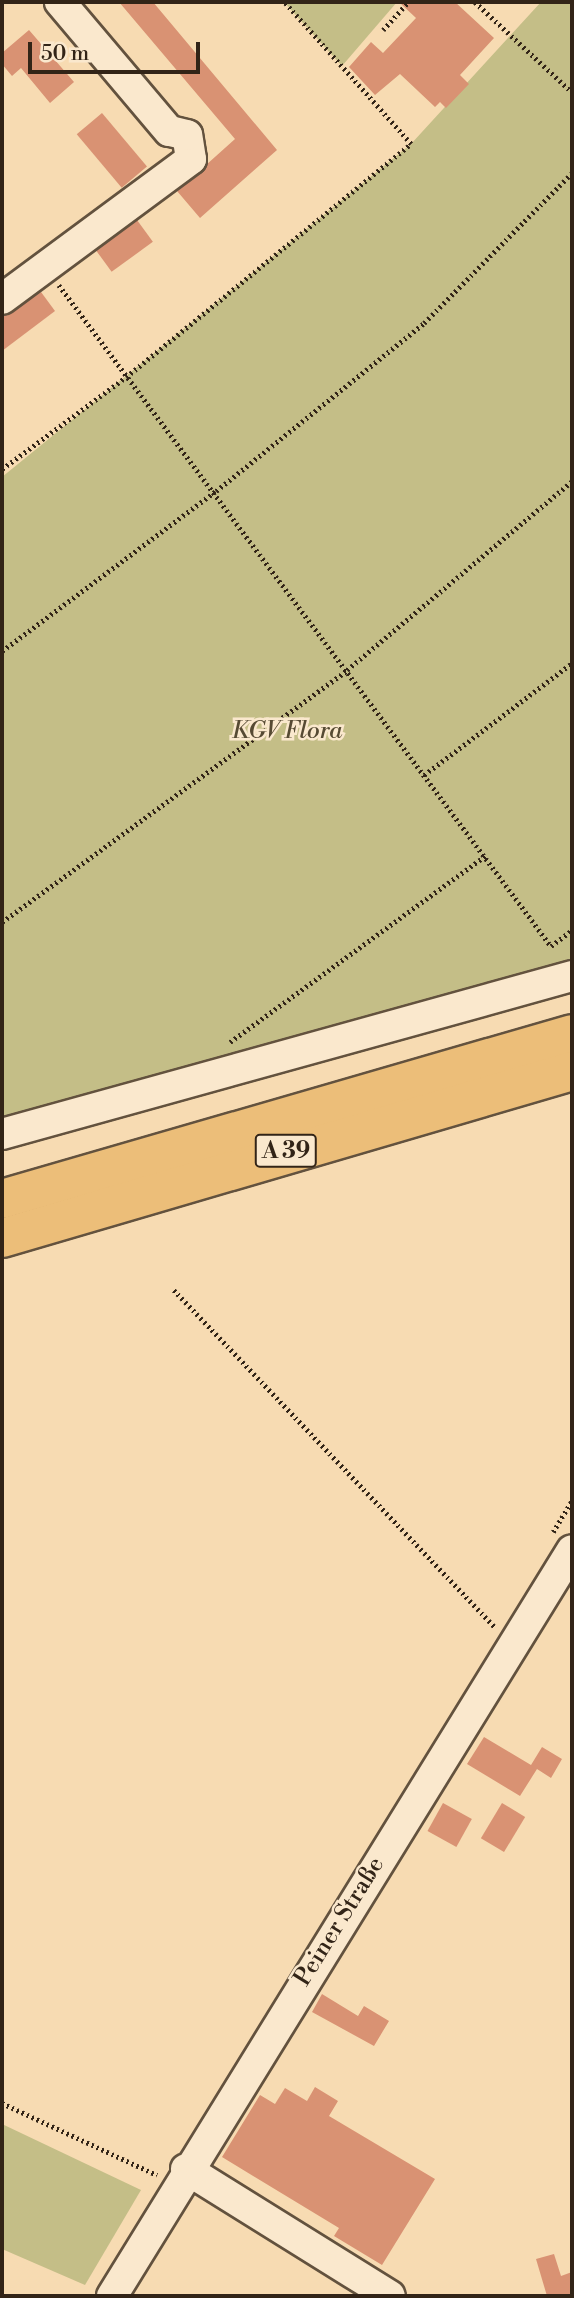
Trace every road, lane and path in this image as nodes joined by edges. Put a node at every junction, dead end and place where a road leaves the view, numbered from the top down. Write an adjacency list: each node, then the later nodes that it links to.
1 (60, 2): 8 (street)
2 (284, 2): 10 (path)
3 (408, 2): 5 (path)
4 (475, 2): 6 (path)
5 (383, 30)
6 (572, 92)
7 (572, 173): 13 (path)
8 (46, 268): 9 (street); 10 (path)
9 (2, 299)
10 (126, 377): 11 (path); 13 (path)
11 (2, 470)
12 (572, 481): 16 (path)
13 (216, 491): 14 (path); 16 (path)
14 (2, 651)
15 (572, 663): 17 (path)
16 (347, 670): 17 (path); 19 (path)
17 (424, 775): 18 (path)
18 (485, 856): 20 (path); 24 (path)
19 (2, 922)
20 (572, 930)
21 (572, 976): 24 (street)
22 (572, 1034): 26 (highway, A 39)
23 (572, 1071): 27 (highway, A 39)
24 (209, 1076): 25 (street)
25 (2, 1134)
26 (2, 1199)
27 (2, 1238)
28 (174, 1290): 30 (path)
29 (572, 1550): 30 (street, Peiner Straße)
30 (512, 1646): 32 (street, Peiner Straße)
31 (2, 2103): 32 (path)
32 (181, 2177): 33 (street, Peiner Straße); 34 (street)
33 (111, 2296)
34 (390, 2296)

